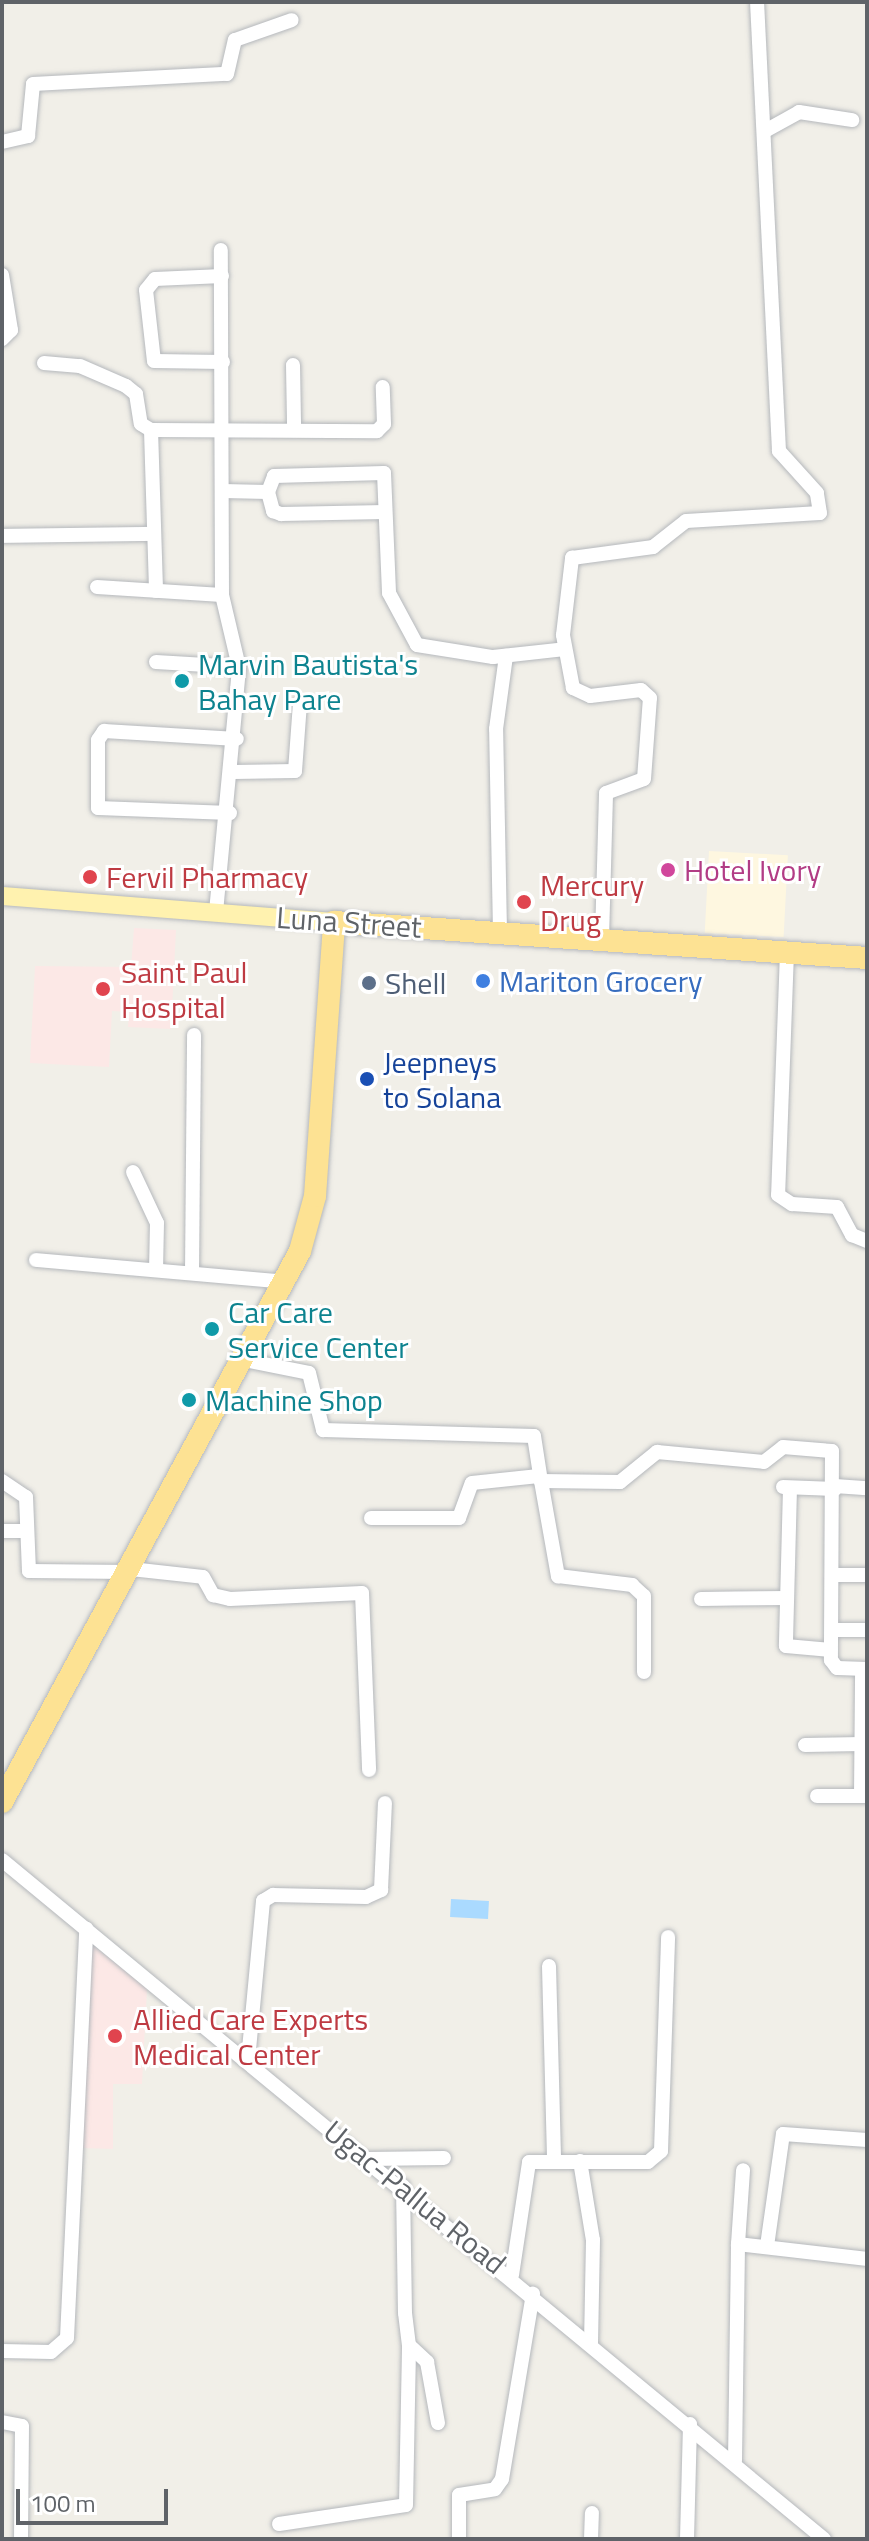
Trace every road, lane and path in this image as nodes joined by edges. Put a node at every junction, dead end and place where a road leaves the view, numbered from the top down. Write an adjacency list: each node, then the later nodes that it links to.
1 (757, 2): 4 (street)
2 (292, 20): 5 (street)
3 (852, 120): 4 (street)
4 (765, 131): 25 (street)
5 (2, 142)
6 (221, 250): 8 (street)
7 (2, 275): 9 (street)
8 (222, 276): 10 (street); 10 (street)
9 (2, 339)
10 (223, 362): 14 (street)
11 (44, 363): 16 (street)
12 (293, 365): 15 (street)
13 (383, 387): 15 (street)
14 (224, 425): 15 (street); 16 (street); 17 (street)
15 (294, 425)
16 (151, 430): 20 (street)
17 (223, 491): 18 (street); 24 (street)
18 (268, 492): 19 (street); 19 (street)
19 (385, 512): 26 (street)
20 (154, 534): 21 (street); 23 (street)
21 (2, 536)
22 (97, 587): 23 (street)
23 (156, 591): 24 (street)
24 (222, 595): 28 (street)
25 (565, 649): 26 (street); 37 (street)
26 (506, 656): 36 (street)
27 (156, 662): 28 (street)
28 (239, 667): 30 (street)
29 (300, 703): 31 (street)
30 (237, 739): 31 (street); 32 (street)
31 (234, 772): 32 (street)
32 (230, 813): 34 (street)
33 (2, 896): 34 (main road, Luna Street)
34 (216, 912): 35 (main road, Luna Street)
35 (334, 922): 36 (highway, Luna Street); 46 (highway)
36 (500, 932): 37 (highway, Luna Street)
37 (602, 938): 38 (highway, Luna Street)
38 (787, 952): 39 (highway, Luna Street); 42 (street)
39 (867, 958)
40 (194, 1035): 45 (street)
41 (133, 1172): 44 (street)
42 (867, 1241)
43 (36, 1260): 44 (street)
44 (156, 1270): 45 (street)
45 (192, 1273): 46 (street)
46 (286, 1282): 47 (highway)
47 (244, 1360): 48 (street); 55 (highway)
48 (540, 1478): 50 (street); 52 (street); 64 (street)
49 (2, 1481): 54 (street)
50 (835, 1488): 51 (street); 56 (street); 58 (street)
51 (867, 1488)
52 (371, 1518)
53 (2, 1531): 54 (street)
54 (27, 1531): 55 (street)
55 (130, 1571): 68 (street); 71 (highway)
56 (833, 1575): 57 (street); 60 (street)
57 (867, 1575)
58 (786, 1598): 59 (street); 62 (street)
59 (701, 1599)
60 (832, 1630): 61 (street); 62 (street)
61 (867, 1630)
62 (831, 1650): 63 (street)
63 (865, 1669): 65 (street)
64 (644, 1672)
65 (864, 1724): 66 (street)
66 (862, 1744): 67 (street); 70 (street)
67 (805, 1745)
68 (369, 1770)
69 (817, 1796): 70 (street)
70 (864, 1796)
71 (2, 1802)
72 (385, 1803): 77 (street)
73 (2, 1860): 74 (street, Ugac-Pallua Road)
74 (86, 1928): 77 (street, Ugac-Pallua Road); 92 (street)
75 (668, 1937): 82 (street)
76 (549, 1966): 81 (street)
77 (248, 2060): 80 (street, Ugac-Pallua Road)
78 (867, 2140): 86 (street)
79 (444, 2158): 80 (street)
80 (368, 2159): 84 (street, Ugac-Pallua Road)
81 (554, 2161): 82 (street); 88 (street)
82 (580, 2161): 90 (street)
83 (743, 2170): 85 (street)
84 (403, 2186): 88 (street, Ugac-Pallua Road); 91 (street)
85 (738, 2244): 86 (street); 96 (street)
86 (767, 2246): 87 (street)
87 (867, 2259)
88 (512, 2275): 89 (street, Ugac-Pallua Road)
89 (533, 2294): 90 (street, Ugac-Pallua Road); 100 (street)
90 (591, 2343): 95 (street, Ugac-Pallua Road)
91 (409, 2345): 94 (street); 98 (street)
92 (2, 2351)
93 (2, 2422): 99 (street)
94 (438, 2423)
95 (690, 2424): 96 (street, Ugac-Pallua Road); 102 (street)
96 (735, 2461): 103 (street, Ugac-Pallua Road)
97 (592, 2513): 101 (street)
98 (279, 2524)
99 (21, 2539)
100 (459, 2539)
101 (591, 2539)
102 (687, 2539)
103 (824, 2539)

